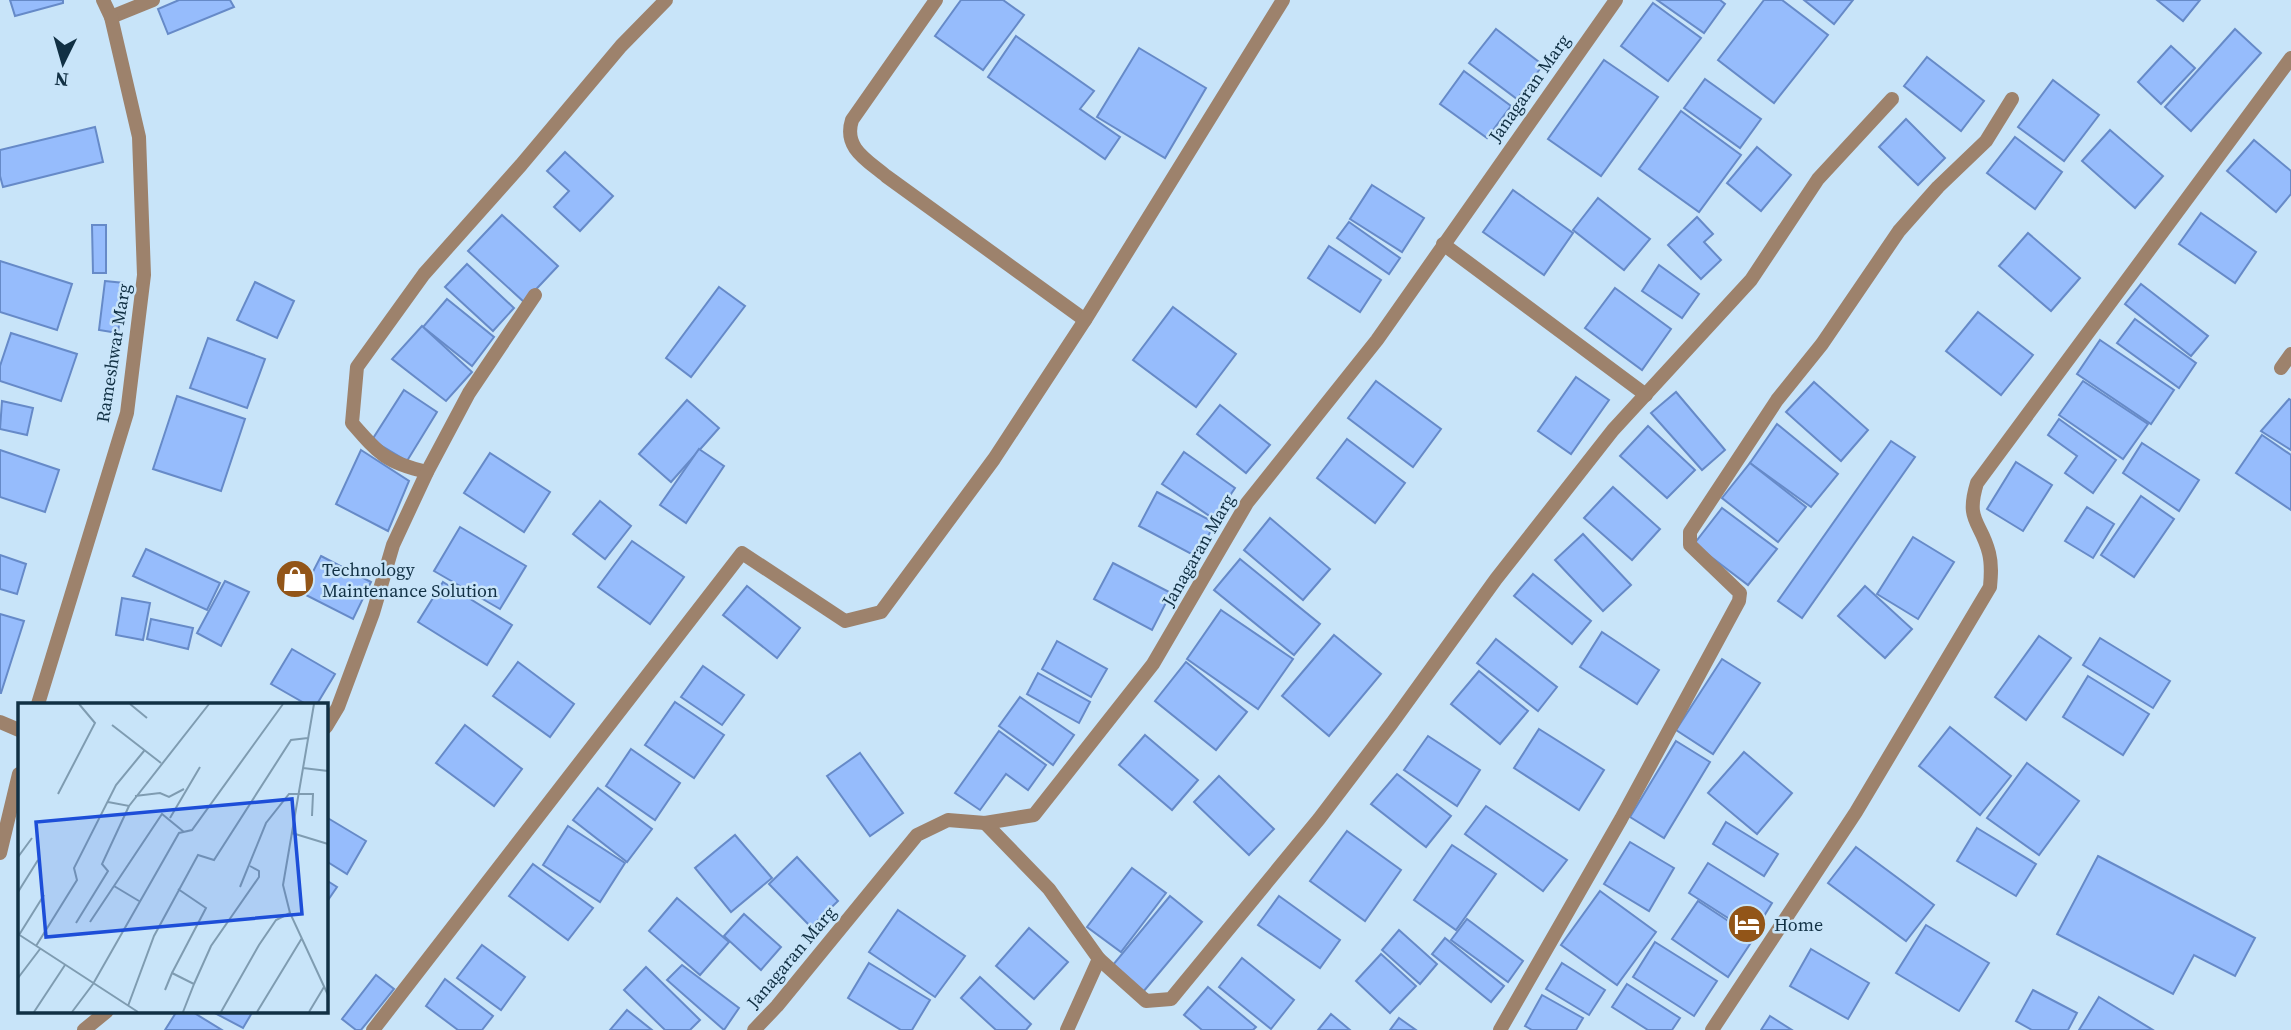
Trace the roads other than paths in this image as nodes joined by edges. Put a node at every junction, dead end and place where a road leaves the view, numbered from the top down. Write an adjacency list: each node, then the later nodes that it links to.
1 (103, 0): 7 (street, Rameshwar Marg)
2 (153, 0): 7 (street)
3 (666, 0): 17 (street)
4 (936, 0): 13 (street)
5 (1283, 0): 13 (street)
6 (1616, 0): 11 (street, Janagaran Marg)
7 (111, 18): 18 (street, Rameshwar Marg)
8 (2291, 58): 32 (street)
9 (1892, 99): 16 (street)
10 (2012, 99): 31 (street)
11 (1443, 244): 16 (street); 23 (street, Janagaran Marg)
12 (535, 295): 17 (street)
13 (1085, 320): 28 (street)
14 (2291, 354): 15 (street)
15 (2281, 368)
16 (1646, 395): 25 (street)
17 (426, 472): 20 (street)
18 (39, 703)
19 (0, 722): 21 (street)
20 (327, 725)
21 (18, 730)
22 (18, 778): 24 (street)
23 (985, 824): 25 (street); 29 (street, Janagaran Marg)
24 (0, 853)
25 (1099, 959): 30 (street)
26 (106, 1012): 27 (street)
27 (84, 1030)
28 (373, 1030)
29 (754, 1030)
30 (1067, 1030)
31 (1500, 1030)
32 (1712, 1030)

